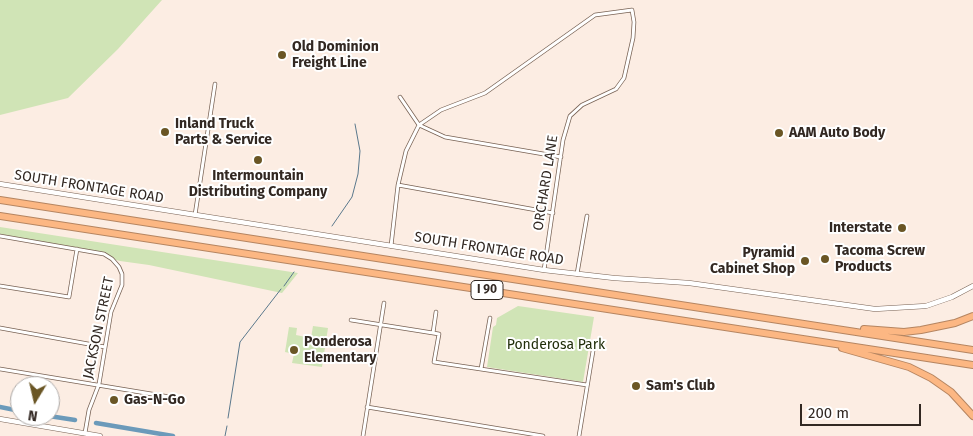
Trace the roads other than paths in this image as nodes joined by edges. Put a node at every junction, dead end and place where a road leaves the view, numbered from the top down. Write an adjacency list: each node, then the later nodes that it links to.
1 (215, 84): 9 (street)
2 (400, 97): 3 (street)
3 (420, 125): 4 (street); 4 (street, ORCHARD LANE); 6 (street)
4 (561, 157): 8 (street, ORCHARD LANE)
5 (0, 184): 9 (main road, SOUTH FRONTAGE ROAD)
6 (398, 185): 8 (street); 13 (street)
7 (0, 200): 25 (highway, I 90)
8 (553, 213): 15 (street, ORCHARD LANE)
9 (194, 215): 13 (main road, SOUTH FRONTAGE ROAD)
10 (0, 216): 28 (highway, I 90)
11 (587, 216): 16 (street)
12 (0, 236): 14 (street)
13 (391, 246): 15 (main road, SOUTH FRONTAGE ROAD)
14 (76, 249): 17 (street); 29 (street, JACKSON STREET)
15 (544, 270): 16 (main road, SOUTH FRONTAGE ROAD)
16 (577, 274): 18 (main road, SOUTH FRONTAGE ROAD)
17 (0, 286)
18 (973, 286)
19 (384, 304): 24 (street)
20 (436, 312): 27 (street)
21 (973, 316): 25 (highway)
22 (490, 318): 34 (street)
23 (351, 320): 24 (street)
24 (380, 325): 27 (street); 38 (street)
25 (814, 325): 30 (highway, I 90)
26 (0, 328): 29 (street)
27 (433, 333): 34 (street)
28 (809, 340): 32 (highway, I 90); 39 (highway)
29 (105, 346): 35 (street, JACKSON STREET)
30 (973, 350)
31 (593, 351): 36 (street)
32 (973, 365)
33 (0, 369): 35 (street)
34 (481, 369): 36 (street)
35 (99, 384): 37 (street); 41 (street, JACKSON STREET)
36 (587, 385): 45 (street)
37 (182, 399)
38 (367, 407): 43 (street); 44 (street)
39 (973, 416)
40 (0, 420): 41 (main road)
41 (87, 434): 42 (main road)
42 (100, 436)
43 (363, 436)
44 (543, 436)
45 (579, 436)

